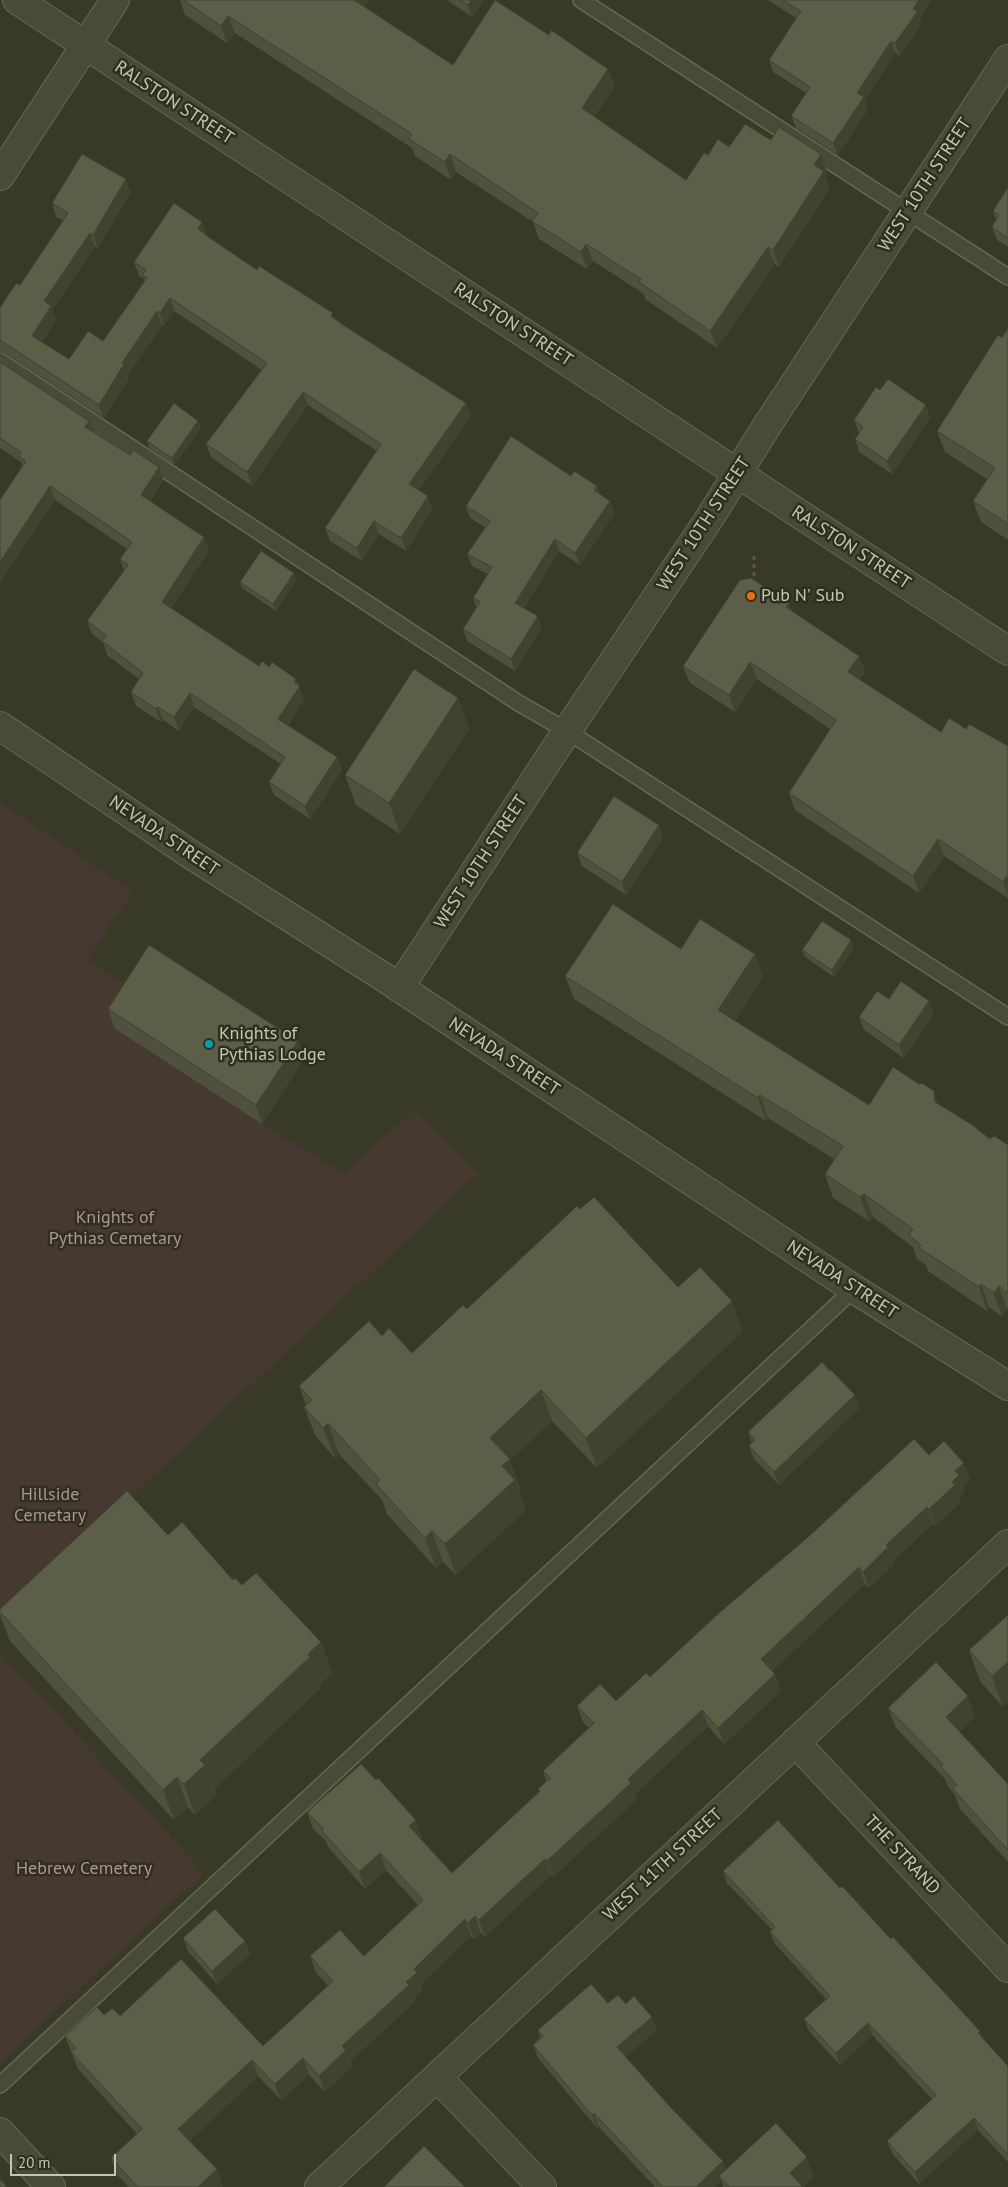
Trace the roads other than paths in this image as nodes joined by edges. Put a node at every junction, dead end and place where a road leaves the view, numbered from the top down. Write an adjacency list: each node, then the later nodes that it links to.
1 (16, 0): 4 (street, RALSTON STREET)
2 (115, 0): 4 (street)
3 (581, 0): 7 (lane)
4 (85, 45): 6 (street); 10 (street, RALSTON STREET)
5 (1008, 59): 7 (street, WEST 10TH STREET)
6 (0, 176)
7 (907, 213): 8 (lane); 10 (street, WEST 10TH STREET)
8 (1008, 277)
9 (0, 361): 13 (lane)
10 (738, 473): 11 (street, RALSTON STREET); 13 (street, WEST 10TH STREET)
11 (1008, 651)
12 (0, 726): 14 (street, NEVADA STREET)
13 (567, 731): 14 (street, WEST 10TH STREET); 15 (lane)
14 (399, 988): 16 (street, NEVADA STREET)
15 (1008, 1017)
16 (854, 1289): 17 (street, NEVADA STREET); 22 (lane)
17 (1008, 1386)
18 (1008, 1544): 19 (street, WEST 11TH STREET)
19 (795, 1742): 20 (street, THE STRAND); 21 (street, WEST 11TH STREET)
20 (1008, 1968)
21 (437, 2077): 25 (street, WEST 11TH STREET); 26 (street)
22 (0, 2085)
23 (0, 2132): 24 (street)
24 (51, 2187)
25 (319, 2187)
26 (542, 2187)

